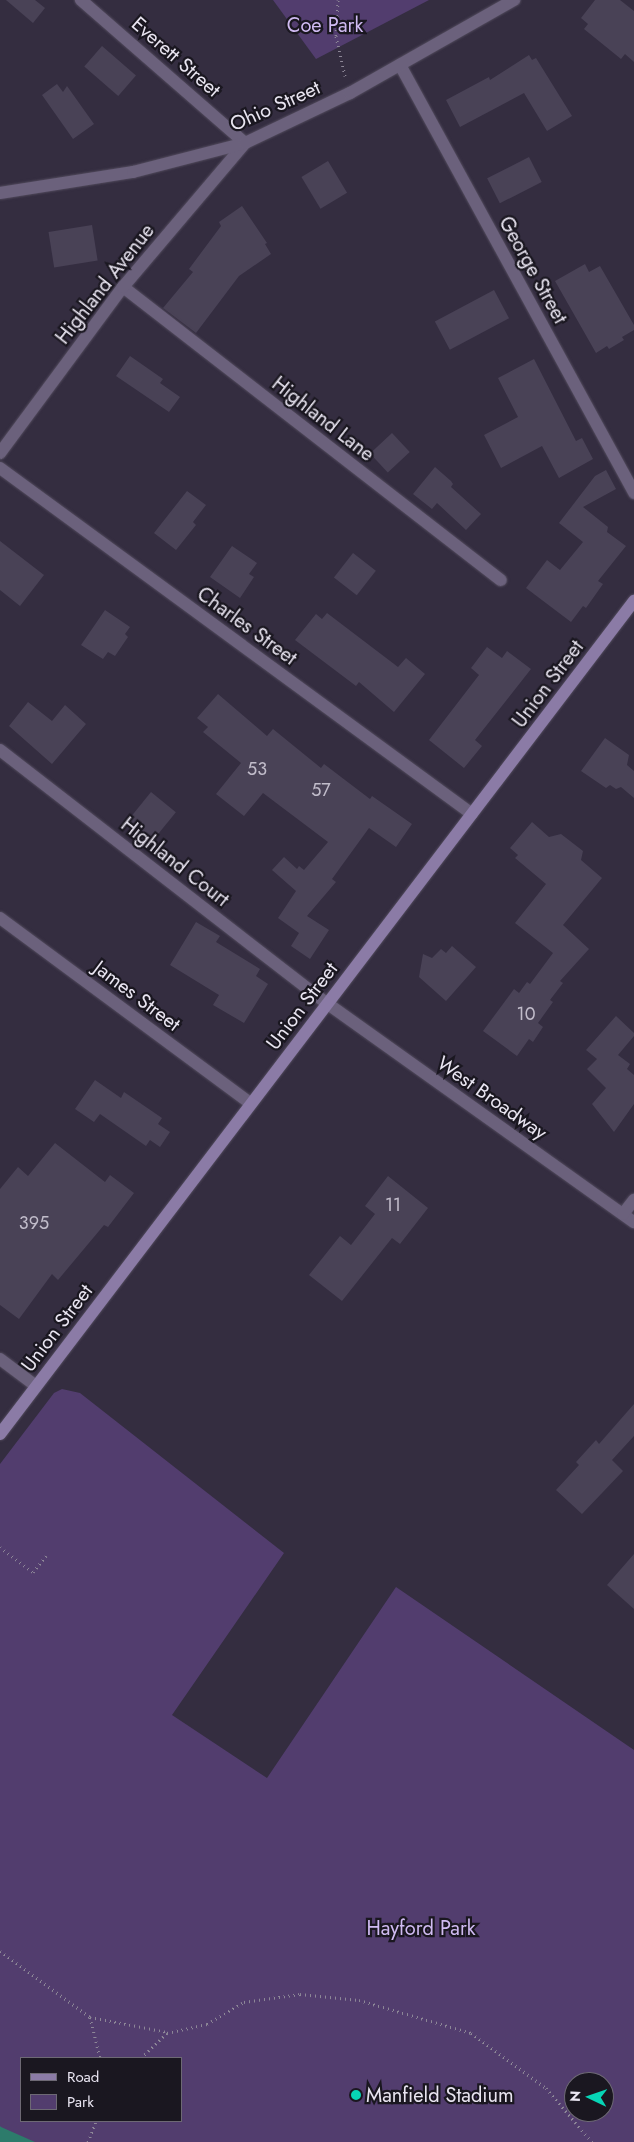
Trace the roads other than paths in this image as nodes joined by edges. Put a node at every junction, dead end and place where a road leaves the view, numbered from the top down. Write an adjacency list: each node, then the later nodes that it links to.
1 (81, 0): 4 (street, Everett Street)
2 (514, 0): 3 (street, Ohio Street)
3 (400, 65): 4 (street, Ohio Street); 9 (street, George Street)
4 (245, 143): 5 (street, Ohio Street); 6 (street, Highland Avenue)
5 (0, 193)
6 (123, 287): 7 (street, Highland Avenue); 10 (street, Highland Lane)
7 (0, 453)
8 (0, 468): 13 (street, Charles Street)
9 (634, 493)
10 (501, 580)
11 (634, 601): 13 (main road, Union Street)
12 (0, 750): 15 (street, Highland Court)
13 (472, 814): 15 (main road, Union Street)
14 (0, 918): 16 (street, James Street)
15 (328, 1004): 16 (main road, Union Street); 18 (street, West Broadway)
16 (251, 1104): 21 (main road, Union Street)
17 (634, 1200): 18 (street)
18 (623, 1214): 19 (street, West Broadway)
19 (634, 1222)
20 (0, 1359): 21 (street)
21 (36, 1386): 22 (main road, Union Street)
22 (0, 1434)

